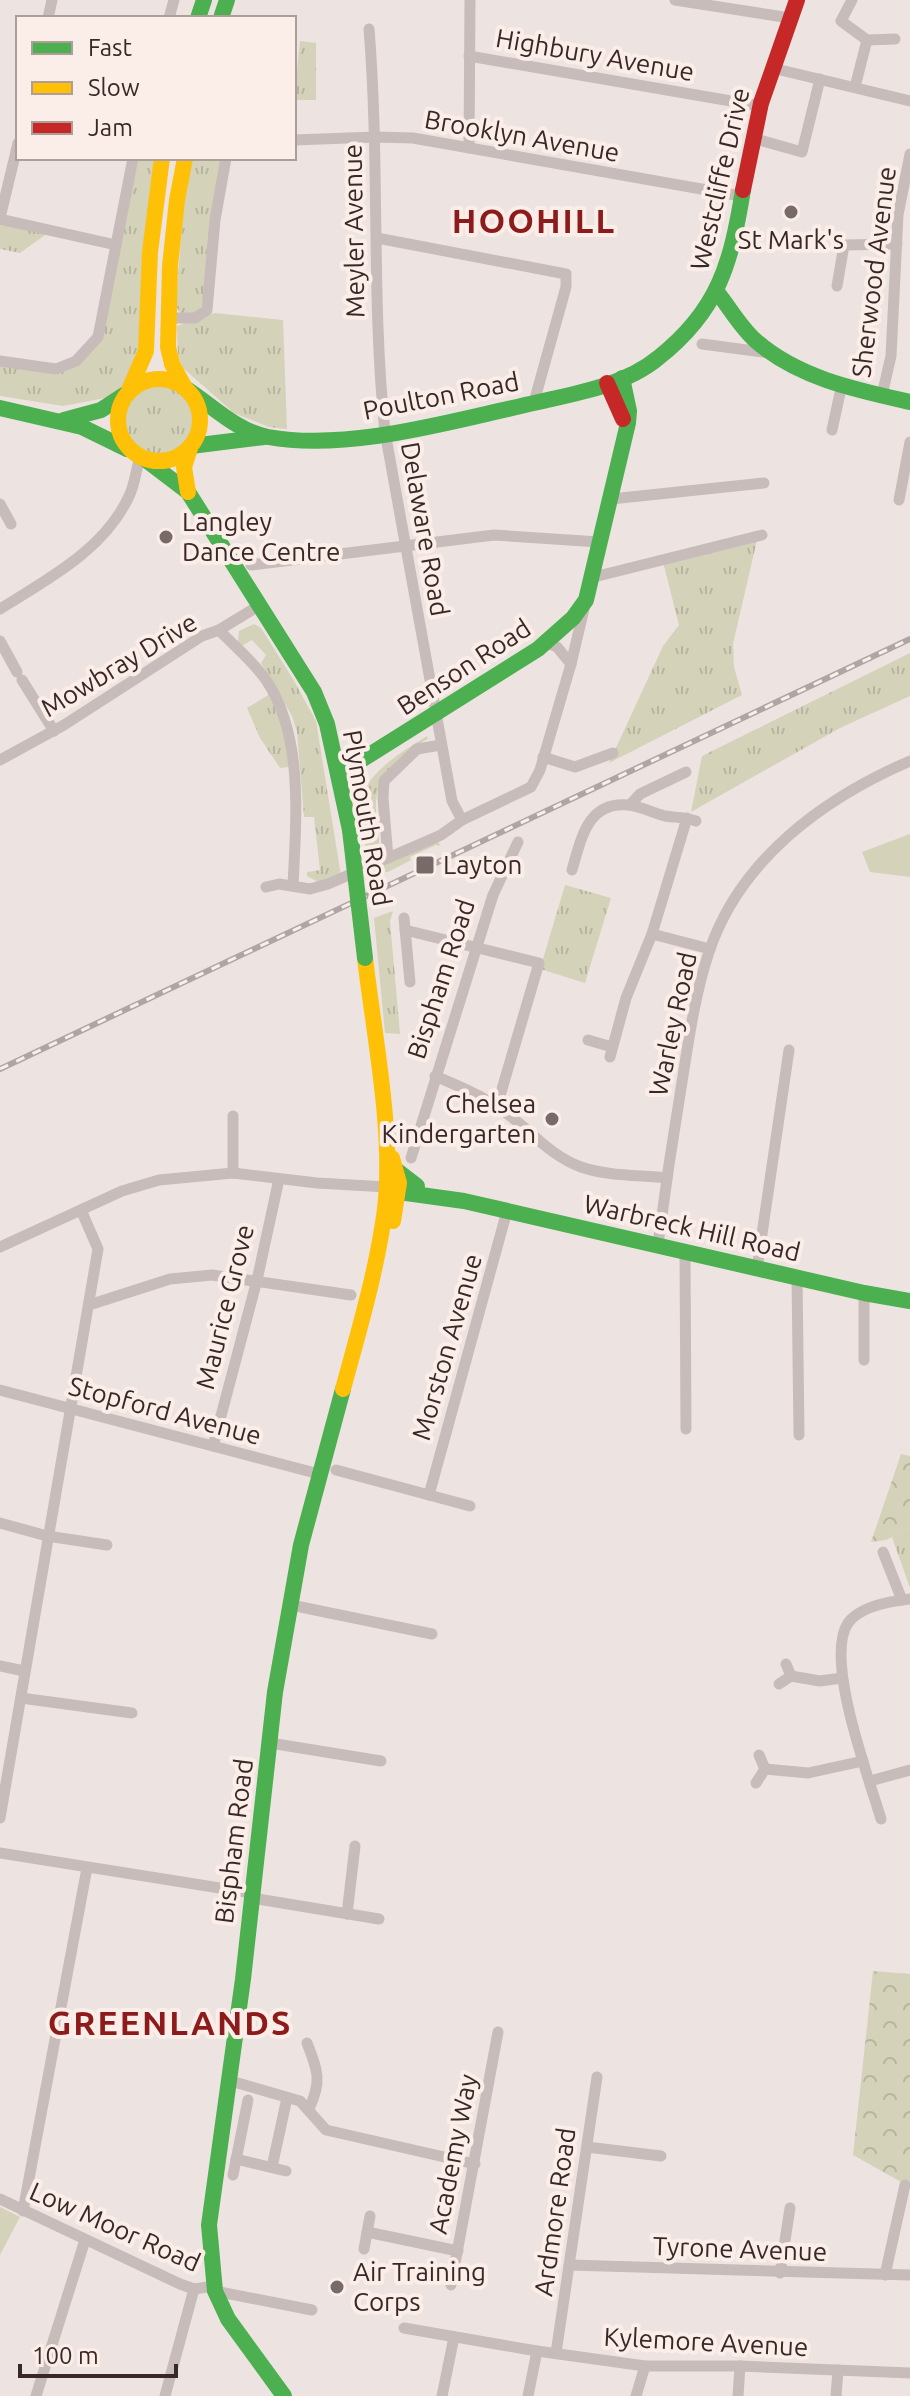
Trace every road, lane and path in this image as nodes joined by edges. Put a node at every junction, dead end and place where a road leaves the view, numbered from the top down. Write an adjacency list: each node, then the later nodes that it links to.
1 (470, 0): 9 (street)
2 (675, 0): 5 (street)
3 (797, 0): 5 (main road, Westcliffe Drive)
4 (852, 0): 8 (street)
5 (790, 18): 10 (main road, Westcliffe Drive)
6 (369, 29): 15 (street, Meyler Avenue)
7 (895, 39): 8 (street)
8 (867, 40): 12 (street)
9 (469, 56): 14 (street, Highbury Avenue); 18 (street)
10 (772, 68): 11 (street); 14 (main road, Westcliffe Drive)
11 (820, 79): 12 (street); 16 (street)
12 (855, 87): 13 (street)
13 (910, 101)
14 (760, 106): 16 (main road, Westcliffe Drive)
15 (375, 137): 17 (street, Brooklyn Avenue); 18 (street, Brooklyn Avenue); 27 (street, Meyler Avenue)
16 (752, 138): 25 (main road, Westcliffe Drive)
17 (296, 140)
18 (469, 148): 25 (street, Brooklyn Avenue)
19 (16, 151): 26 (street)
20 (910, 154): 28 (street, Sherwood Avenue)
21 (133, 160): 29 (street)
22 (162, 160): 39 (main road)
23 (185, 160): 32 (main road)
24 (226, 160): 32 (street)
25 (741, 196): 31 (main road, Westcliffe Drive)
26 (0, 218): 29 (street)
27 (377, 238): 41 (street); 46 (street, Meyler Avenue)
28 (897, 244): 30 (street); 40 (street, Sherwood Avenue)
29 (116, 245): 35 (street)
30 (837, 286)
31 (717, 292): 34 (main road); 36 (main road, Westcliffe Drive)
32 (169, 318): 38 (main road)
33 (702, 344): 34 (street)
34 (771, 353): 37 (main road)
35 (0, 361)
36 (615, 380): 41 (main road, Poulton Road); 53 (main road)
37 (842, 384): 40 (main road); 45 (street)
38 (185, 387): 39 (main road); 47 (main road, Poulton Road); 49 (main road)
39 (128, 391): 44 (main road); 50 (main road)
40 (882, 395): 42 (main road)
41 (534, 402): 46 (main road, Poulton Road)
42 (910, 402)
43 (0, 408): 44 (main road)
44 (64, 420): 50 (main road)
45 (832, 430)
46 (385, 432): 47 (main road, Poulton Road); 59 (street, Delaware Road)
47 (264, 437): 49 (main road, Poulton Road)
48 (910, 442): 54 (street)
49 (191, 447): 50 (main road); 52 (main road)
50 (140, 457): 52 (main road, Plymouth Road); 64 (street)
51 (764, 483): 53 (street)
52 (188, 492): 63 (main road, Plymouth Road)
53 (611, 499): 58 (main road)
54 (899, 500)
55 (0, 504): 56 (street)
56 (11, 524)
57 (762, 535): 61 (street)
58 (599, 542): 59 (street); 61 (main road)
59 (406, 545): 60 (street); 69 (street, Delaware Road)
60 (251, 565)
61 (590, 578): 62 (main road)
62 (586, 600): 67 (main road, Benson Road); 68 (street)
63 (260, 605): 65 (street, Mowbray Drive); 78 (main road, Plymouth Road)
64 (0, 609)
65 (219, 630): 70 (street, Mowbray Drive); 87 (street)
66 (0, 641): 70 (street)
67 (547, 643): 68 (street); 69 (main road, Benson Road)
68 (571, 664): 73 (street)
69 (436, 712): 71 (street, Delaware Road); 76 (main road, Benson Road)
70 (54, 731): 74 (street, Mowbray Drive)
71 (441, 745): 81 (street, Delaware Road); 85 (street, Benson Road)
72 (613, 753): 73 (street)
73 (543, 757): 81 (street)
74 (0, 760)
75 (910, 761): 91 (street, Warley Road)
76 (359, 765): 78 (main road, Benson Road); 79 (main road, Benson Road)
77 (686, 772): 80 (street)
78 (339, 774): 79 (main road, Plymouth Road)
79 (344, 796): 101 (main road, Plymouth Road, bridge)
80 (630, 805): 82 (street); 89 (street)
81 (462, 820): 85 (street)
82 (583, 832): 83 (street); 86 (street)
83 (596, 836)
84 (518, 842): 90 (street, Bispham Road)
85 (388, 858): 87 (street)
86 (572, 870)
87 (293, 886): 88 (street)
88 (266, 887)
89 (652, 934): 91 (street); 93 (street)
90 (476, 948): 92 (street); 97 (street, Bispham Road); 98 (street)
91 (710, 949): 104 (street, Warley Road)
92 (410, 982)
93 (588, 1040)
94 (789, 1050): 95 (street)
95 (786, 1069): 96 (street); 113 (street)
96 (801, 1072)
97 (435, 1076): 98 (street); 100 (street, Bispham Road)
98 (497, 1106): 104 (street)
99 (233, 1116): 103 (street)
100 (418, 1133): 101 (street); 102 (street, Bispham Road)
101 (386, 1137): 106 (main road, Plymouth Road)
102 (411, 1158)
103 (233, 1173): 105 (street); 108 (street)
104 (667, 1178): 110 (street, Warley Road)
105 (279, 1179): 106 (street); 115 (street, Maurice Grove)
106 (395, 1183): 107 (main road, Warbreck Hill Road); 107 (main road, Warbreck Hill Road); 126 (main road, Bispham Road)
107 (464, 1201): 109 (main road, Warbreck Hill Road)
108 (81, 1210): 111 (street); 119 (street)
109 (507, 1211): 110 (main road, Warbreck Hill Road); 127 (street, Morston Avenue)
110 (658, 1244): 112 (main road, Warbreck Hill Road)
111 (0, 1247)
112 (685, 1250): 113 (main road, Warbreck Hill Road); 123 (street)
113 (757, 1268): 114 (main road, Warbreck Hill Road)
114 (797, 1277): 116 (main road, Warbreck Hill Road); 124 (street)
115 (257, 1280): 117 (street); 119 (street); 125 (street, Maurice Grove)
116 (864, 1293): 118 (main road, Warbreck Hill Road); 120 (street)
117 (351, 1295)
118 (910, 1301)
119 (89, 1305): 122 (street)
120 (864, 1360)
121 (0, 1390): 122 (street, Stopford Avenue)
122 (70, 1409): 125 (street, Stopford Avenue); 130 (street)
123 (686, 1429)
124 (799, 1435)
125 (213, 1446): 126 (street, Stopford Avenue)
126 (328, 1472): 127 (street, Stopford Avenue); 134 (main road, Bispham Road)
127 (429, 1495): 128 (street, Stopford Avenue)
128 (470, 1506)
129 (0, 1523): 130 (street)
130 (47, 1536): 131 (street); 138 (street)
131 (107, 1545)
132 (883, 1552): 133 (street)
133 (906, 1599): 140 (street)
134 (291, 1605): 135 (street); 144 (main road, Bispham Road)
135 (432, 1634)
136 (786, 1664): 139 (street)
137 (0, 1666): 138 (street)
138 (24, 1671): 142 (street)
139 (791, 1676): 140 (street); 141 (street)
140 (842, 1678): 148 (street)
141 (779, 1684)
142 (21, 1698): 143 (street); 146 (street)
143 (132, 1713)
144 (270, 1743): 147 (street); 158 (main road, Bispham Road)
145 (759, 1755): 149 (street)
146 (4, 1759): 153 (street)
147 (381, 1761)
148 (863, 1761): 149 (street); 151 (street)
149 (765, 1769): 152 (street)
150 (910, 1770): 151 (street)
151 (870, 1781): 154 (street)
152 (756, 1783)
153 (0, 1818)
154 (881, 1819)
155 (355, 1846): 159 (street)
156 (0, 1853): 157 (street)
157 (87, 1868): 158 (street); 180 (street)
158 (252, 1896): 159 (street); 166 (main road, Bispham Road)
159 (347, 1914): 160 (street)
160 (379, 1919)
161 (498, 2032): 173 (street, Academy Way)
162 (307, 2043): 164 (street)
163 (305, 2071): 164 (street)
164 (318, 2071): 169 (street)
165 (597, 2077): 170 (street, Ardmore Road)
166 (227, 2080): 167 (street); 191 (main road, Bispham Road)
167 (287, 2098): 169 (street); 174 (street)
168 (248, 2100): 172 (street)
169 (309, 2109): 173 (street)
170 (587, 2147): 171 (street); 186 (street, Ardmore Road)
171 (661, 2156)
172 (236, 2159): 174 (street); 176 (street)
173 (475, 2164): 185 (street, Academy Way)
174 (272, 2167): 175 (street)
175 (286, 2171)
176 (233, 2175)
177 (905, 2185): 188 (street)
178 (0, 2199): 180 (street, Low Moor Road)
179 (790, 2208): 187 (street)
180 (23, 2211): 183 (street, Low Moor Road)
181 (370, 2216): 182 (street)
182 (367, 2232): 184 (street); 185 (street)
183 (85, 2240): 192 (street, Low Moor Road); 202 (street)
184 (364, 2249)
185 (458, 2251): 190 (street, Academy Way)
186 (569, 2265): 187 (street, Tyrone Avenue); 197 (street, Ardmore Road)
187 (780, 2273): 188 (street, Tyrone Avenue)
188 (885, 2275): 189 (street, Tyrone Avenue)
189 (910, 2275)
190 (451, 2285)
191 (215, 2288): 192 (street, Low Moor Road); 193 (street, Low Moor Road); 204 (main road, Bispham Road)
192 (194, 2289): 203 (street)
193 (312, 2310)
194 (404, 2328): 195 (street, Kylemore Avenue)
195 (454, 2337): 196 (street, Kylemore Avenue); 205 (street)
196 (537, 2351): 197 (street, Kylemore Avenue); 206 (street)
197 (556, 2353): 198 (street, Kylemore Avenue)
198 (645, 2366): 199 (street, Kylemore Avenue); 207 (street)
199 (740, 2366): 200 (street, Kylemore Avenue); 208 (street)
200 (838, 2370): 201 (street, Kylemore Avenue); 209 (street)
201 (910, 2373)
202 (36, 2396)
203 (165, 2396)
204 (284, 2396)
205 (442, 2396)
206 (528, 2396)
207 (636, 2396)
208 (738, 2396)
209 (836, 2396)

